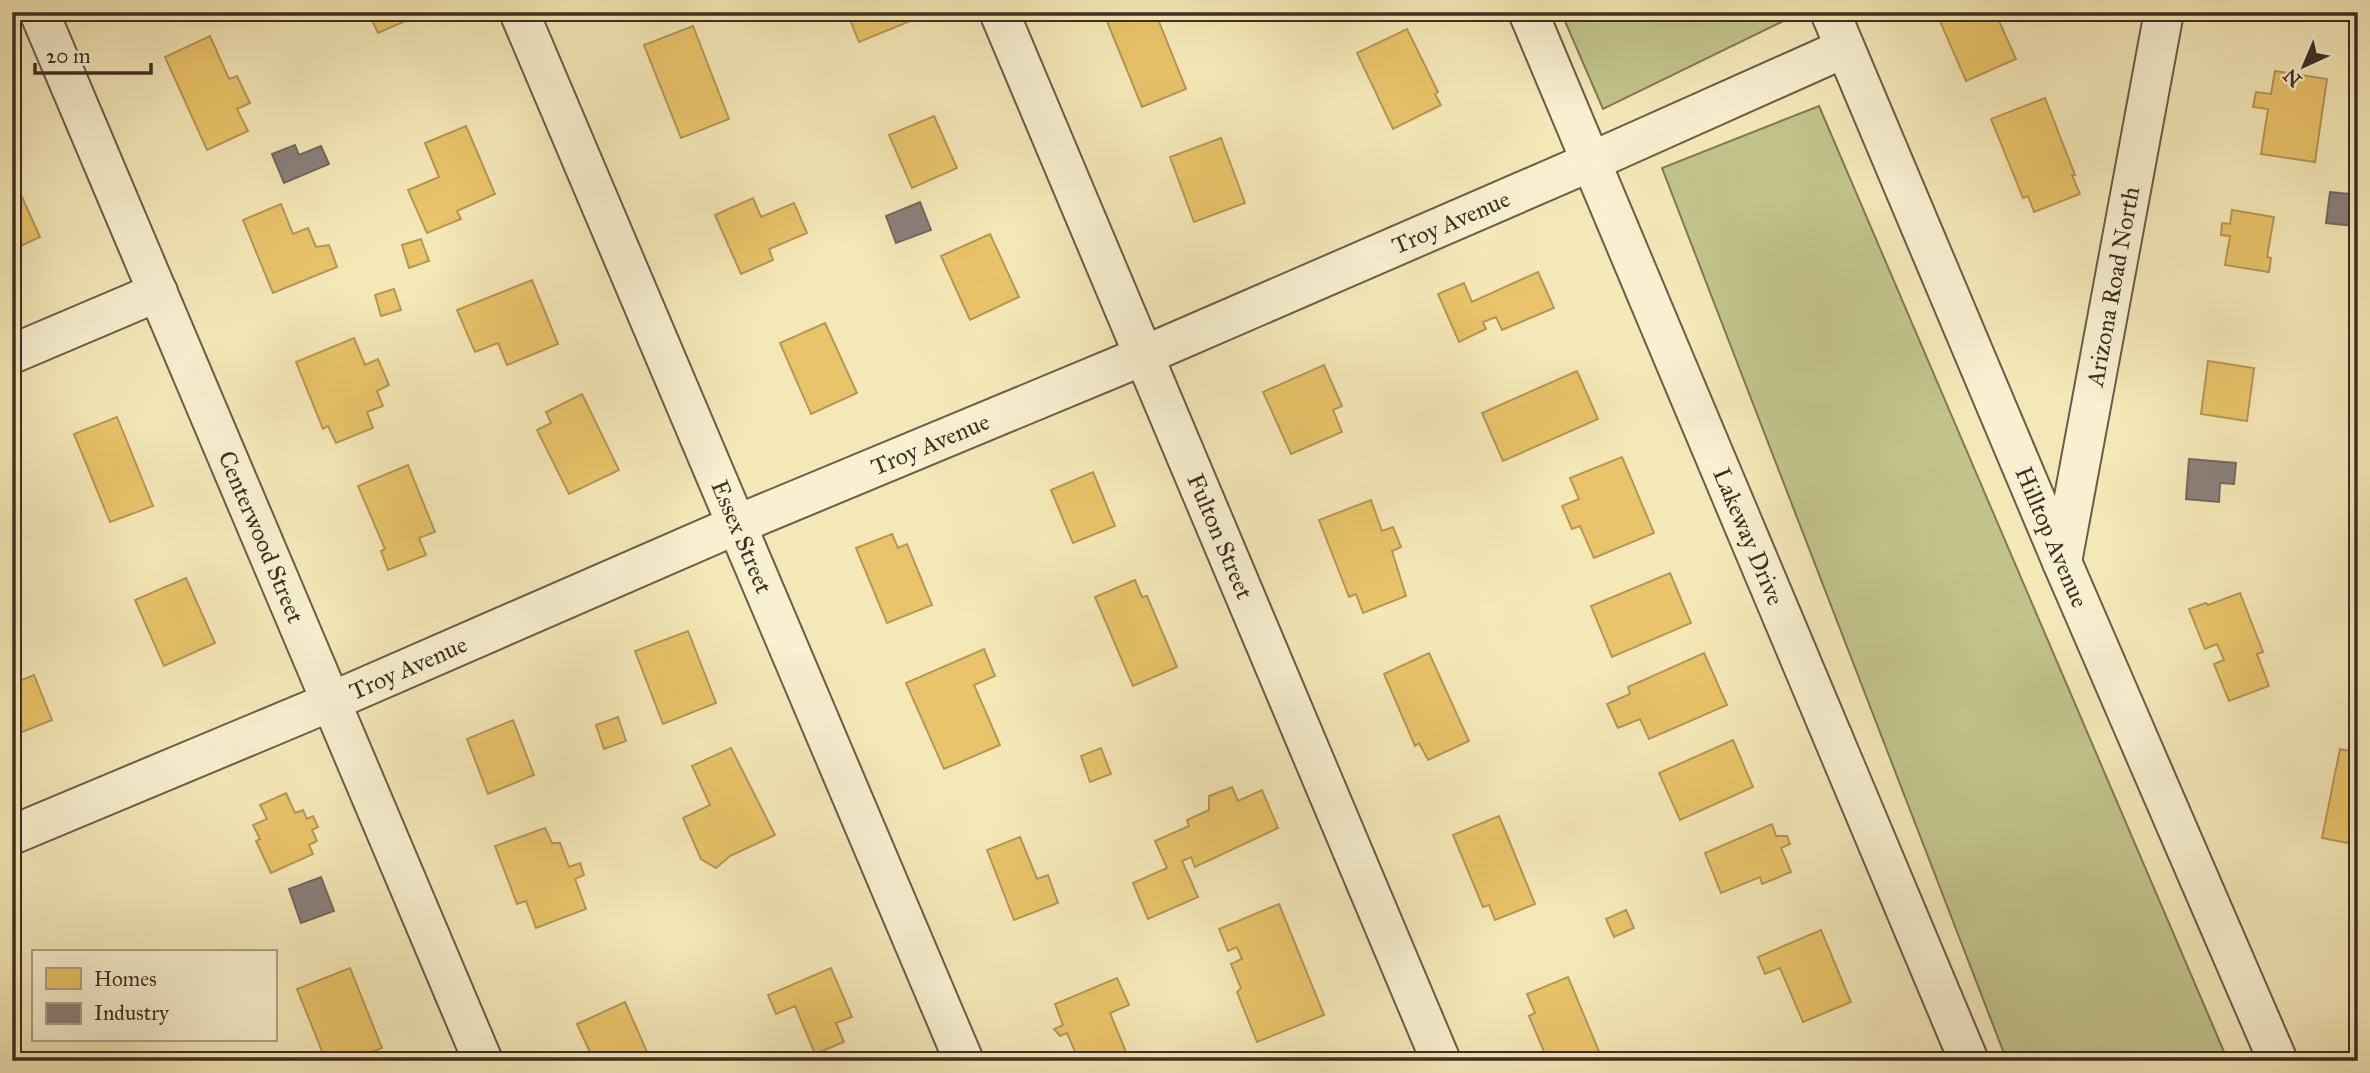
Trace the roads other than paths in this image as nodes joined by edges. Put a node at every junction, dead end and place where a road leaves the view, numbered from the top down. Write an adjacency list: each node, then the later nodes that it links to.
1 (39, 12): 9 (street, Centerwood Street)
2 (519, 12): 12 (street, Essex Street)
3 (999, 12): 11 (street, Fulton Street)
4 (1528, 12): 8 (street, Lakeway Drive)
5 (1830, 12): 7 (street, Hilltop Avenue)
6 (2164, 12): 13 (street, Arizona Road North)
7 (1846, 48): 8 (street, Troy Avenue); 13 (street, Hilltop Avenue)
8 (1590, 162): 11 (street, Troy Avenue); 19 (street, Lakeway Drive)
9 (158, 292): 10 (street); 14 (street, Centerwood Street)
10 (12, 354)
11 (1145, 355): 12 (street, Troy Avenue); 18 (street, Fulton Street)
12 (736, 525): 14 (street, Troy Avenue); 17 (street, Essex Street)
13 (2062, 562): 20 (street, Hilltop Avenue)
14 (330, 702): 15 (street, Troy Avenue); 16 (street, Centerwood Street)
15 (12, 835)
16 (483, 1061)
17 (964, 1061)
18 (1441, 1061)
19 (1969, 1061)
20 (2278, 1061)

